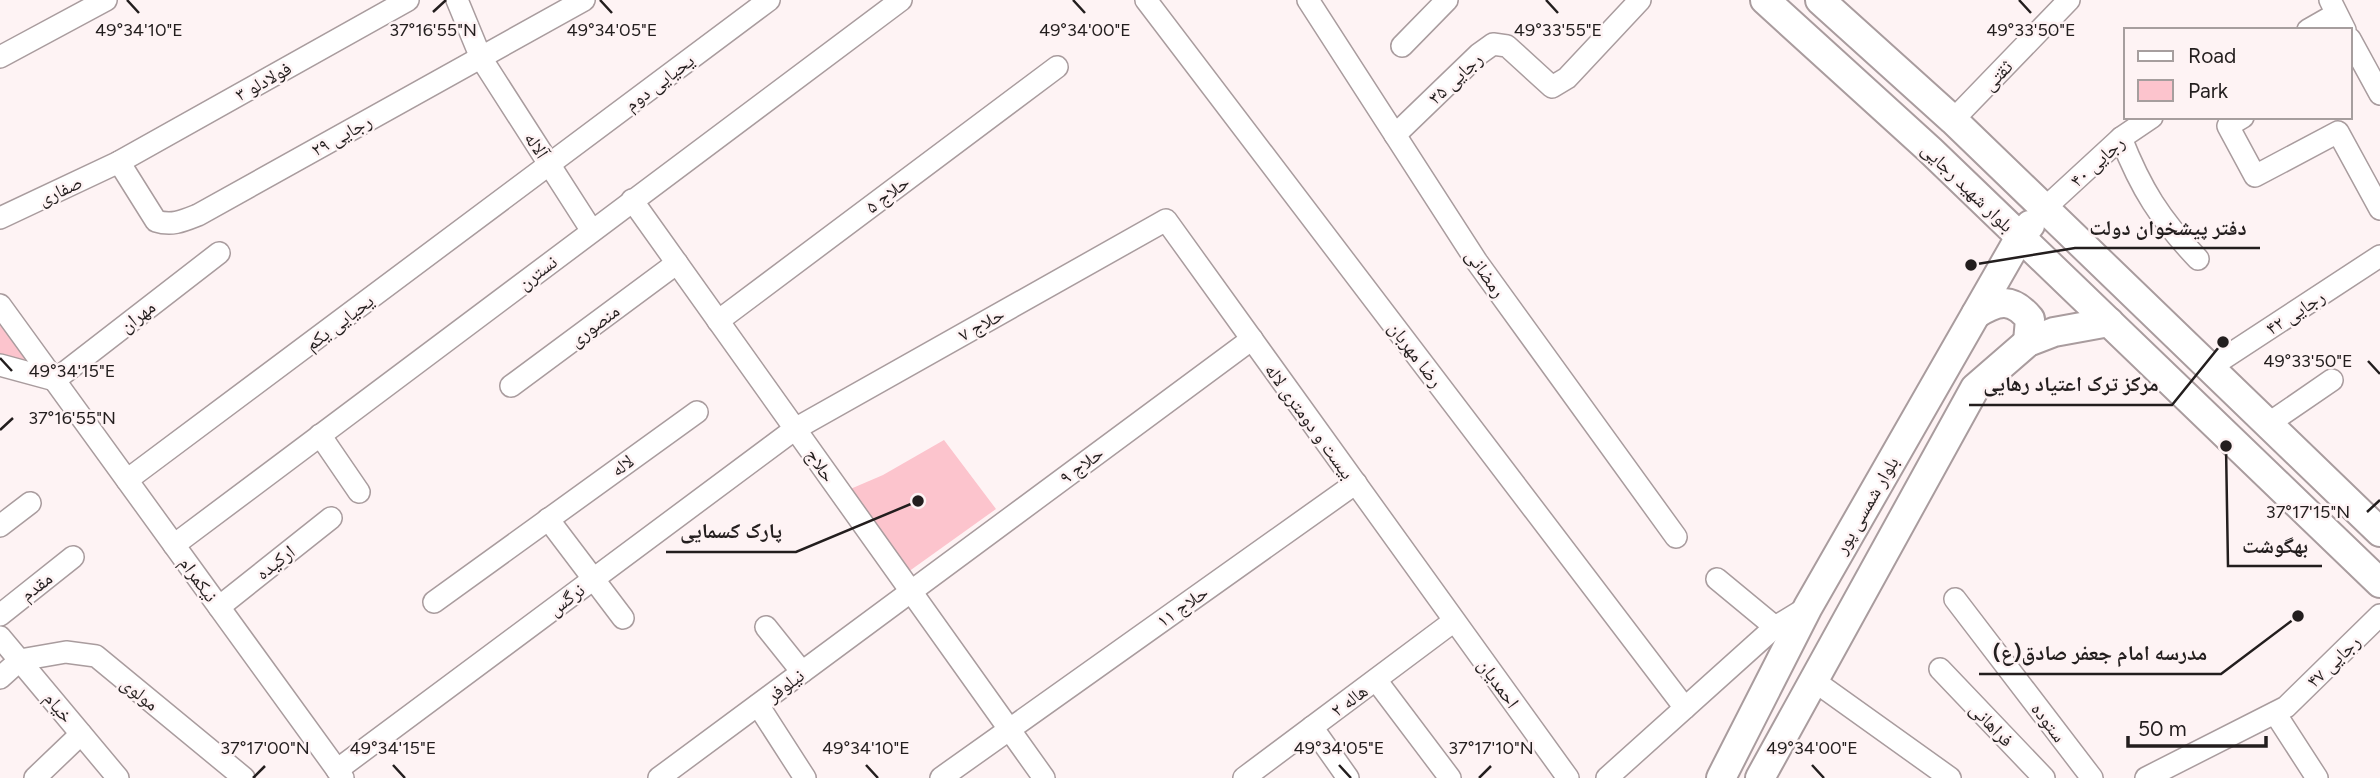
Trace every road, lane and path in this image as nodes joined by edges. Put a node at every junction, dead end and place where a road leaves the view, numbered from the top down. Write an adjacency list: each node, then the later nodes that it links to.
1 (106, 0): 18 (street)
2 (408, 0): 27 (street, فولادلو ۳)
3 (457, 0): 19 (street, آلاله)
4 (584, 0): 19 (street, رجایی ۲۹)
5 (769, 0): 28 (street, یحیایی دوم)
6 (901, 0): 29 (street, نسترن)
7 (1146, 0): 88 (street, رضا مهربان)
8 (1308, 0): 25 (street, رمضانی)
9 (1447, 0): 17 (street)
10 (1640, 0): 25 (street, رجایی ۳۵)
11 (1765, 0): 35 (main road, بلوار شهید رجایی)
12 (2069, 0): 24 (street, ثقتی)
13 (1825, 2): 24 (main road, بلوار شهید رجایی)
14 (2337, 14): 15 (street)
15 (2312, 28)
16 (2352, 43): 21 (street)
17 (1402, 46)
18 (0, 57)
19 (481, 58): 27 (street, رجایی ۲۹); 28 (street, آلاله)
20 (1057, 67): 42 (street, حلاج ۵)
21 (2380, 94)
22 (2148, 119): 26 (street, رجایی ۴۰)
23 (2240, 119): 31 (street)
24 (1953, 120): 30 (main road, بلوار شهید رجایی)
25 (1395, 135): 63 (street, رمضانی)
26 (2121, 138): 30 (street, رجایی ۴۰); 38 (street)
27 (119, 162): 32 (street, صفاری)
28 (550, 164): 34 (street, آلاله); 55 (street, یحیایی یکم)
29 (632, 200): 34 (street, نسترن); 39 (street, حلاج)
30 (2045, 208): 35 (main road, بلوار شمسی پور); 47 (main road, بلوار شهید رجایی)
31 (2380, 209)
32 (0, 218)
33 (1166, 220): 44 (street, بیست و دومتری لاله); 53 (street, حلاج ۷)
34 (592, 231): 54 (street, نسترن)
35 (2020, 237): 41 (main road, بلوار شمسی پور); 43 (main road, بلوار شهید رجایی)
36 (219, 253): 48 (street, مهران)
37 (2380, 256): 47 (street, رجایی ۴۲)
38 (2198, 259)
39 (677, 263): 42 (street, حلاج); 50 (street, منصوری)
40 (0, 304): 48 (street, نیکمرام)
41 (1976, 314): 45 (main road); 73 (main road, بلوار شمسی پور)
42 (718, 321): 53 (street, حلاج)
43 (2109, 322): 45 (main road, بلوار شمسی پور); 68 (main road, بلوار شهید رجایی)
44 (1252, 339): 56 (street, بیست و دومتری لاله); 69 (street, حلاج ۹)
45 (2028, 342): 86 (main road, بلوار شمسی پور)
46 (0, 365): 48 (street)
47 (2209, 368): 52 (main road, بلوار شهید رجایی)
48 (55, 380): 55 (street, نیکمرام)
49 (2332, 380): 52 (street)
50 (511, 386)
51 (697, 412): 60 (street, لاله)
52 (2268, 424): 62 (main road, بلوار شهید رجایی)
53 (795, 429): 66 (street, نرگس); 69 (street, حلاج)
54 (320, 435): 57 (street); 64 (street, نسترن)
55 (127, 481): 64 (street, نیکمرام)
56 (1356, 484): 77 (street, بیست و دومتری لاله); 91 (street, حلاج ۱۱)
57 (359, 492)
58 (30, 503): 61 (street)
59 (331, 518): 72 (street, ارکیده)
60 (548, 519): 66 (street); 71 (street, لاله)
61 (0, 526)
62 (2380, 532)
63 (1676, 537)
64 (174, 545): 72 (street, نیکمرام)
65 (73, 557): 74 (street, مقدم)
66 (595, 578): 76 (street); 94 (street, نرگس)
67 (1717, 579): 79 (street)
68 (2380, 583)
69 (911, 592): 83 (street, نیلوفر); 91 (street, حلاج)
70 (1955, 599): 110 (street, ستوده)
71 (434, 602)
72 (219, 607): 94 (street, نیکمرام)
73 (1808, 607): 79 (street); 106 (main road, بلوار شمسی پور)
74 (0, 614)
75 (2380, 615): 89 (street, رجایی ۴۷)
76 (623, 618)
77 (1454, 621): 85 (street, هاله ۲); 104 (street, احمدیان)
78 (766, 627): 83 (street)
79 (1775, 627): 88 (street)
80 (0, 637): 81 (street, خیام)
81 (20, 660): 84 (street); 92 (street, خیام); 93 (street, مولوی)
82 (1940, 669): 109 (street, فراهانی)
83 (802, 672): 87 (street, نیلوفر)
84 (0, 678)
85 (1376, 680): 90 (street, هاله ۲); 103 (street)
86 (1814, 680): 107 (main road, بلوار شمسی پور); 108 (street)
87 (758, 705): 97 (street, نیلوفر); 98 (street)
88 (1685, 708): 105 (street)
89 (2281, 710): 111 (street); 112 (street)
90 (1312, 727): 101 (street, هاله ۲); 102 (street)
91 (1009, 729): 99 (street, حلاج ۱۱); 100 (street, حلاج)
92 (81, 734): 95 (street); 96 (street, خیام)
93 (229, 774)
94 (340, 774)
95 (35, 778)
96 (118, 778)
97 (659, 778)
98 (806, 778)
99 (941, 778)
100 (1044, 778)
101 (1244, 778)
102 (1349, 778)
103 (1450, 778)
104 (1568, 778)
105 (1607, 778)
106 (1721, 778)
107 (1760, 778)
108 (1950, 778)
109 (2043, 778)
110 (2092, 778)
111 (2146, 778)
112 (2317, 778)

